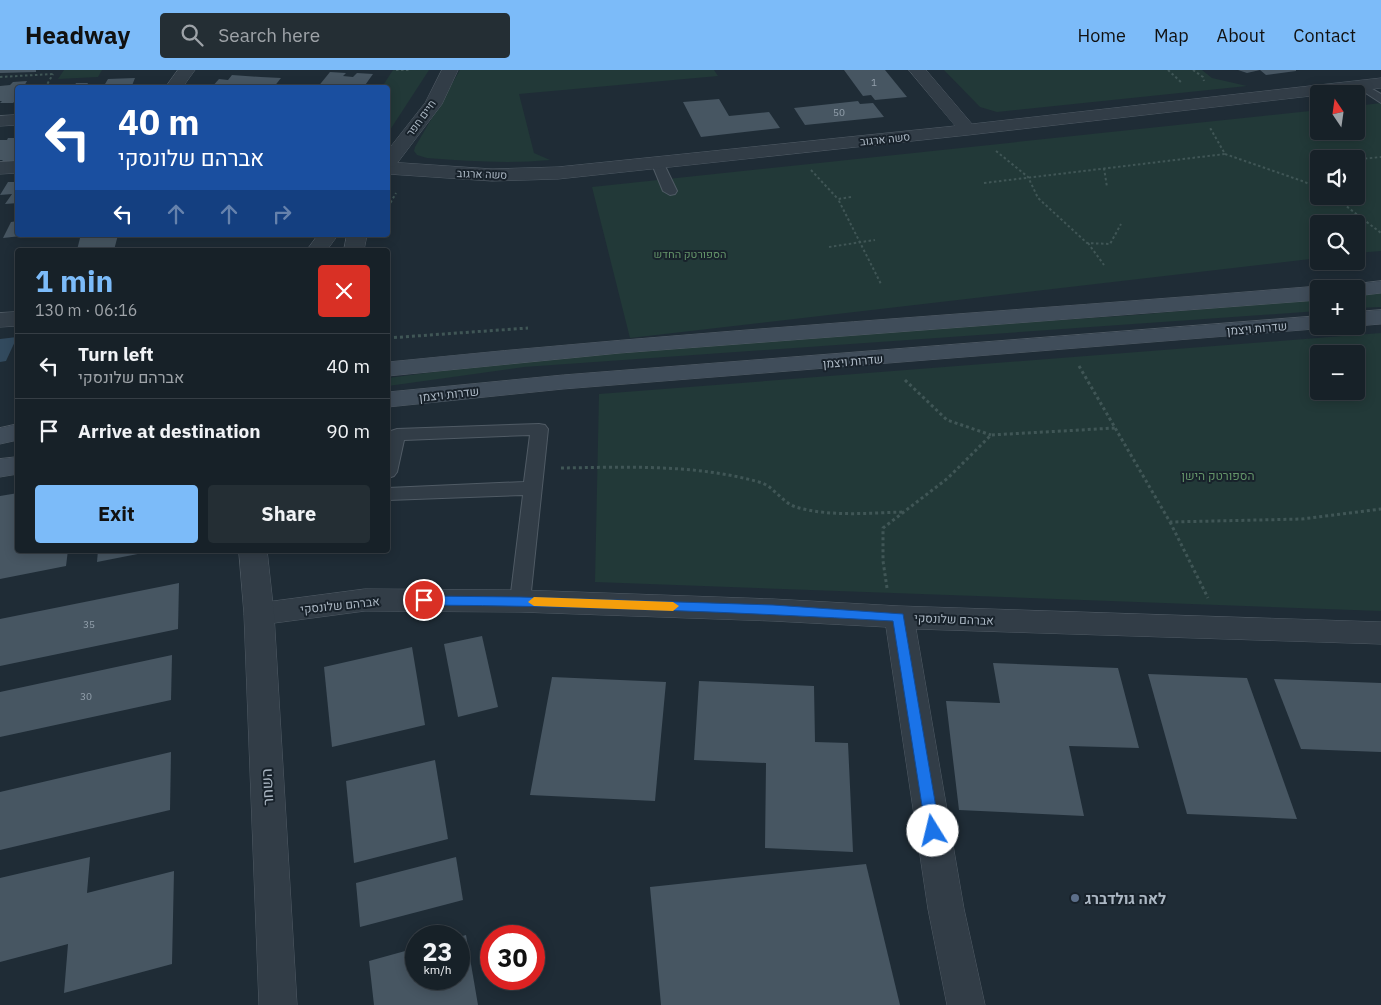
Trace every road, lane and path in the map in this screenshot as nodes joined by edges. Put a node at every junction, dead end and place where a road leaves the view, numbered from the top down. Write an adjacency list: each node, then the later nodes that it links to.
1 (187, 70): 9 (street)
2 (396, 70): 3 (path)
3 (410, 70)
4 (450, 70): 22 (street, חיים חפר)
5 (917, 70): 17 (street)
6 (0, 77): 8 (path)
7 (1381, 83): 10 (street, סשה ארגוב)
8 (47, 85)
9 (175, 85)
10 (1365, 86)
11 (1365, 88): 13 (lane)
12 (1310, 92): 17 (street, סשה ארגוב)
13 (1381, 99)
14 (1204, 119): 19 (path)
15 (15, 120): 16 (street)
16 (0, 121)
17 (968, 130): 23 (street, סשה ארגוב)
18 (990, 148): 29 (path)
19 (1225, 154): 28 (path); 31 (path)
20 (1381, 156): 21 (path)
21 (1365, 158)
22 (390, 159)
23 (658, 164): 26 (street, סשה ארגוב); 33 (lane)
24 (0, 168): 25 (street)
25 (15, 168)
26 (390, 168)
27 (809, 168): 35 (path)
28 (1104, 168): 29 (path); 32 (path)
29 (1028, 177): 30 (path); 42 (path)
30 (984, 183)
31 (1310, 185)
32 (1106, 187)
33 (670, 191)
34 (851, 197): 35 (path)
35 (838, 199): 41 (path)
36 (1345, 205): 38 (path)
37 (1121, 224): 42 (path)
38 (1381, 233)
39 (327, 237): 44 (street)
40 (875, 240): 41 (path)
41 (861, 243): 43 (path); 46 (path)
42 (1087, 243): 45 (path)
43 (829, 247)
44 (318, 248)
45 (1104, 265)
46 (881, 284)
47 (1381, 287): 48 (main road)
48 (1365, 289)
49 (1310, 294): 56 (main road)
50 (1381, 317): 52 (main road)
51 (15, 319): 53 (street)
52 (1365, 319)
53 (0, 320)
54 (1310, 324): 58 (main road, שדרות ויצמן)
55 (1078, 364): 59 (path)
56 (390, 369)
57 (902, 376): 61 (path)
58 (390, 400)
59 (1115, 428): 61 (path); 71 (path)
60 (15, 433): 62 (main road)
61 (991, 435): 70 (path)
62 (0, 436)
63 (390, 464): 66 (lane)
64 (15, 465): 65 (main road)
65 (0, 468)
66 (535, 468): 67 (lane); 70 (path)
67 (533, 488): 68 (lane); 73 (lane)
68 (390, 494)
69 (1381, 509): 71 (path)
70 (903, 512): 74 (path)
71 (1170, 522): 76 (path)
72 (256, 556): 75 (street, השחר)
73 (520, 601): 74 (street, אברהם שלונסקי); 75 (street, אברהם שלונסקי)
74 (893, 604): 76 (street, אברהם שלונסקי); 79 (street)
75 (259, 614): 78 (street, השחר)
76 (1222, 629): 77 (street, אברהם שלונסקי)
77 (1381, 632)
78 (278, 1005)
79 (966, 1005)

